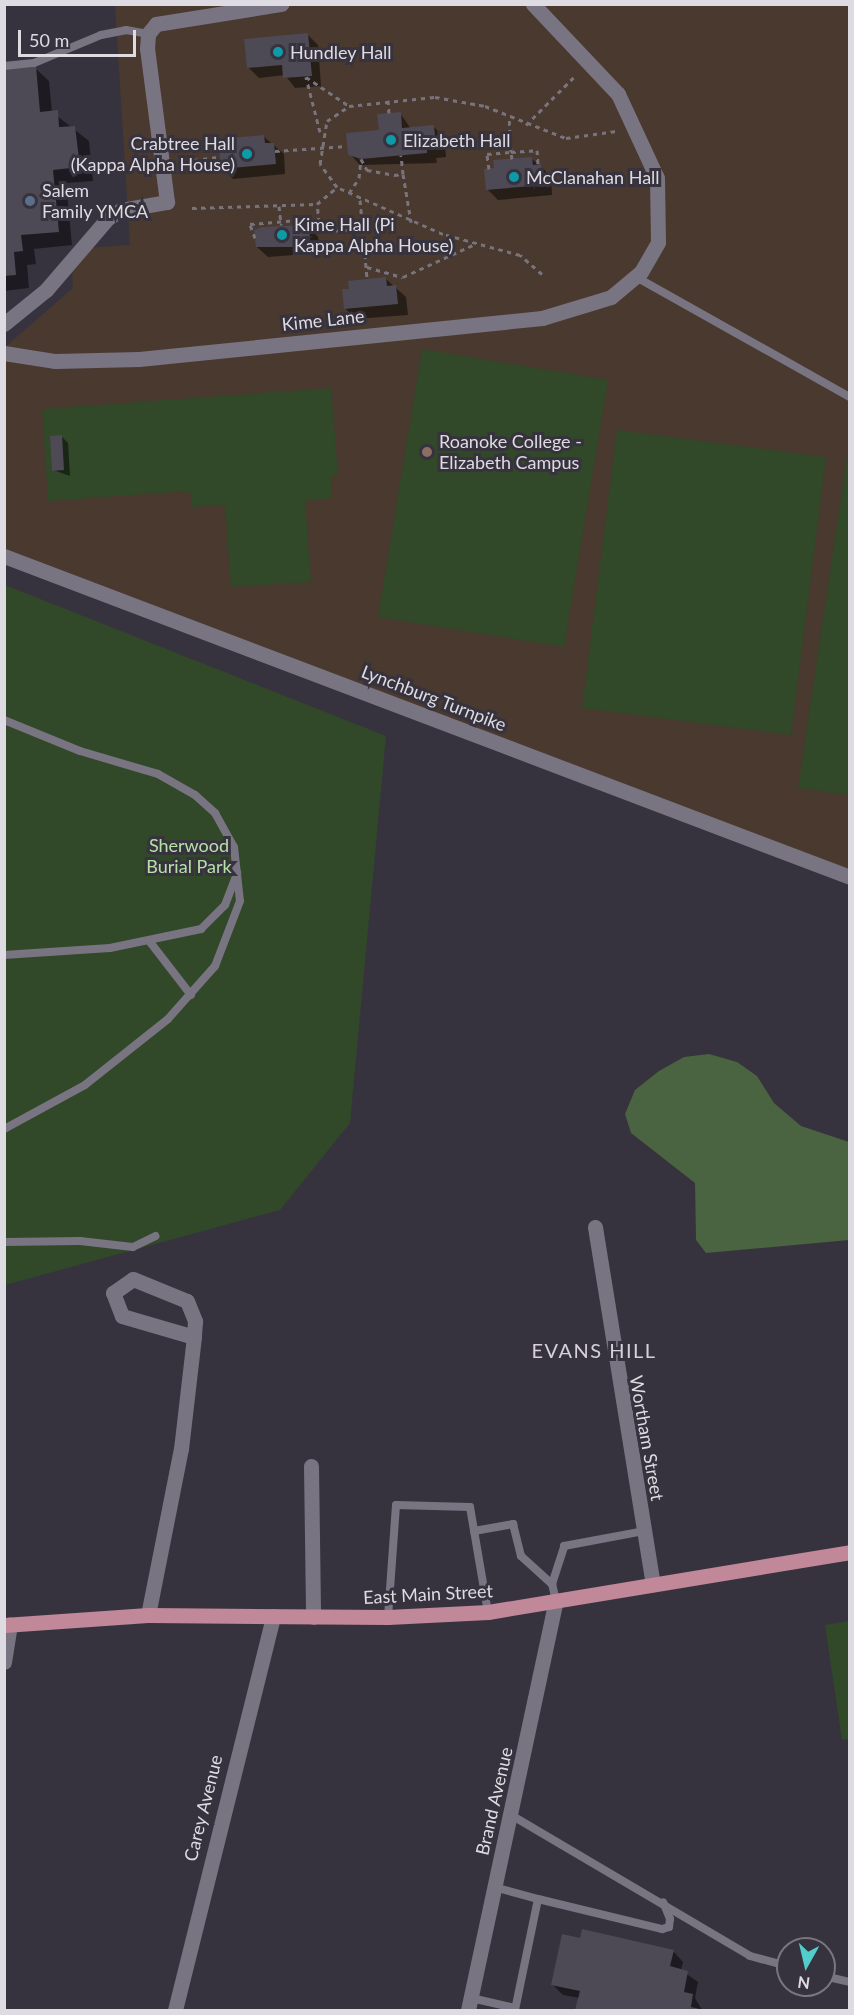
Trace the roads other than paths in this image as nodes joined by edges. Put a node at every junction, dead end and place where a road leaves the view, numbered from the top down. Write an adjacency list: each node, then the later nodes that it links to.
1 (280, 4): 3 (street)
2 (533, 4): 5 (street, Kime Lane)
3 (148, 34): 4 (lane); 6 (street)
4 (4, 66)
5 (636, 277): 7 (street, Kime Lane); 8 (lane)
6 (4, 324)
7 (4, 353)
8 (849, 397)
9 (4, 556): 12 (street, Lynchburg Turnpike)
10 (4, 720): 11 (lane)
11 (239, 868): 13 (lane); 15 (lane)
12 (849, 877)
13 (150, 942): 14 (lane); 15 (lane)
14 (4, 956)
15 (191, 995): 16 (lane)
16 (4, 1129)
17 (595, 1227): 23 (street, Wortham Street)
18 (156, 1236): 19 (lane)
19 (4, 1242)
20 (194, 1337): 20 (street); 29 (street)
21 (310, 1466): 31 (street)
22 (474, 1531): 25 (lane); 28 (lane); 32 (lane)
23 (644, 1531): 25 (lane); 26 (street, Wortham Street)
24 (849, 1552): 26 (main road, East Main Street)
25 (552, 1584): 27 (lane)
26 (654, 1584): 27 (main road, East Main Street)
27 (556, 1601): 28 (main road, East Main Street); 35 (street, Brand Avenue)
28 (488, 1612): 32 (main road, East Main Street)
29 (148, 1615): 30 (main road, East Main Street); 33 (main road, East Main Street)
30 (273, 1616): 31 (main road, East Main Street); 42 (street, Carey Avenue)
31 (313, 1617): 32 (main road, East Main Street)
32 (388, 1617)
33 (7, 1625): 34 (street)
34 (4, 1662)
35 (510, 1815): 36 (street, Brand Avenue); 38 (lane)
36 (494, 1887): 37 (lane); 40 (street, Brand Avenue)
37 (538, 1899): 38 (lane); 41 (lane)
38 (663, 1902): 39 (lane)
39 (776, 1963)
40 (469, 2004): 41 (lane)
41 (515, 2009)
42 (175, 2010)

